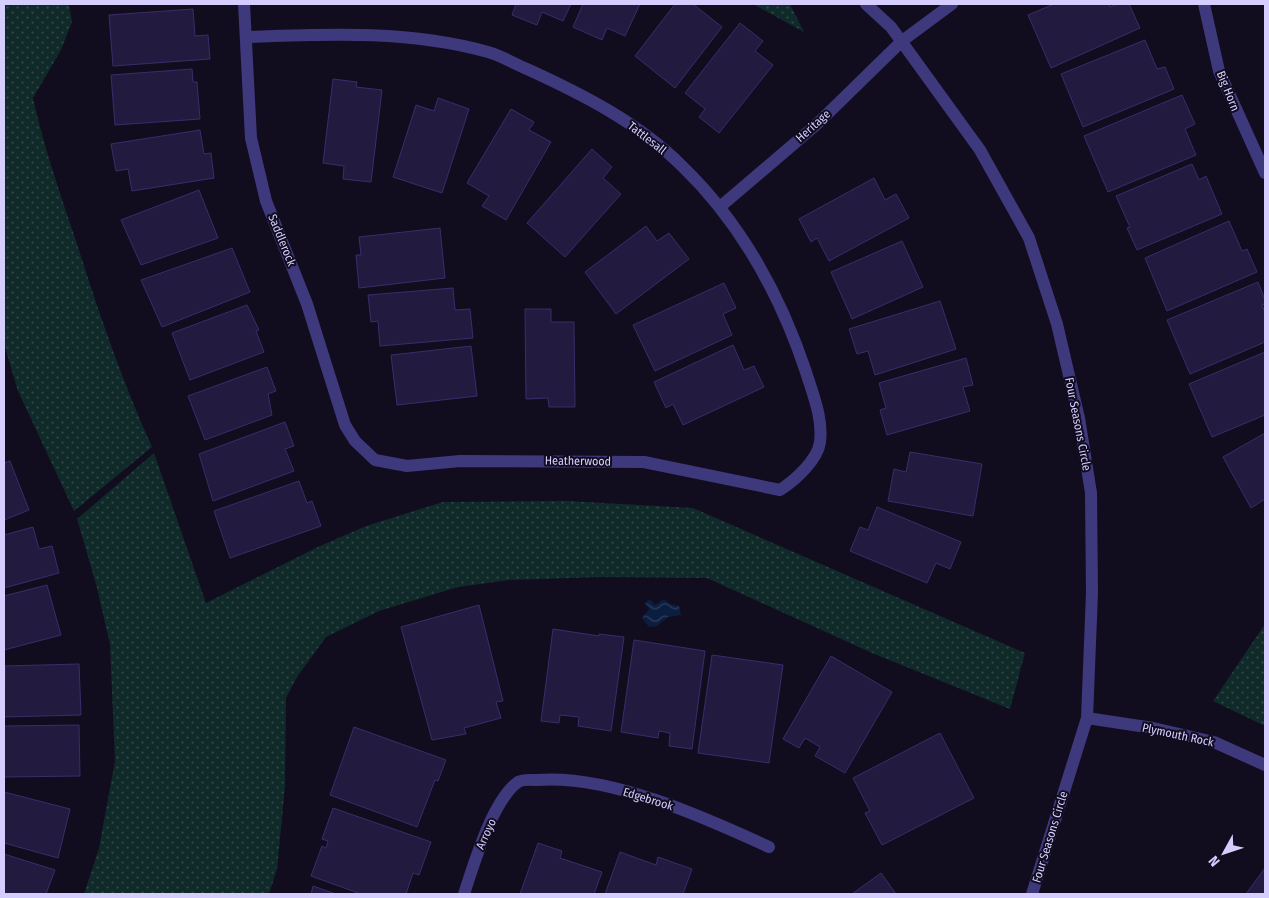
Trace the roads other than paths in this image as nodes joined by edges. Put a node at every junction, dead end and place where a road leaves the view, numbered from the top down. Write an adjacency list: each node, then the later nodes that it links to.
1 (244, 4): 5 (street, Saddlerock)
2 (866, 4): 6 (street, Four Seasons Circle)
3 (952, 4): 6 (street, Heritage)
4 (1204, 4): 7 (street, Big Horn)
5 (247, 37): 8 (street, Tattlesall); 9 (street, Saddlerock)
6 (902, 41): 8 (street, Heritage); 11 (street, Four Seasons Circle)
7 (1265, 173)
8 (721, 206): 10 (street, Tattlesall)
9 (375, 460): 10 (street, Heatherwood)
10 (780, 490)
11 (1087, 718): 12 (street, Plymouth Rock); 16 (street, Four Seasons Circle)
12 (1265, 765)
13 (520, 781): 14 (street, Edgebrook); 15 (street, Arroyo)
14 (769, 847)
15 (464, 894)
16 (1032, 894)

